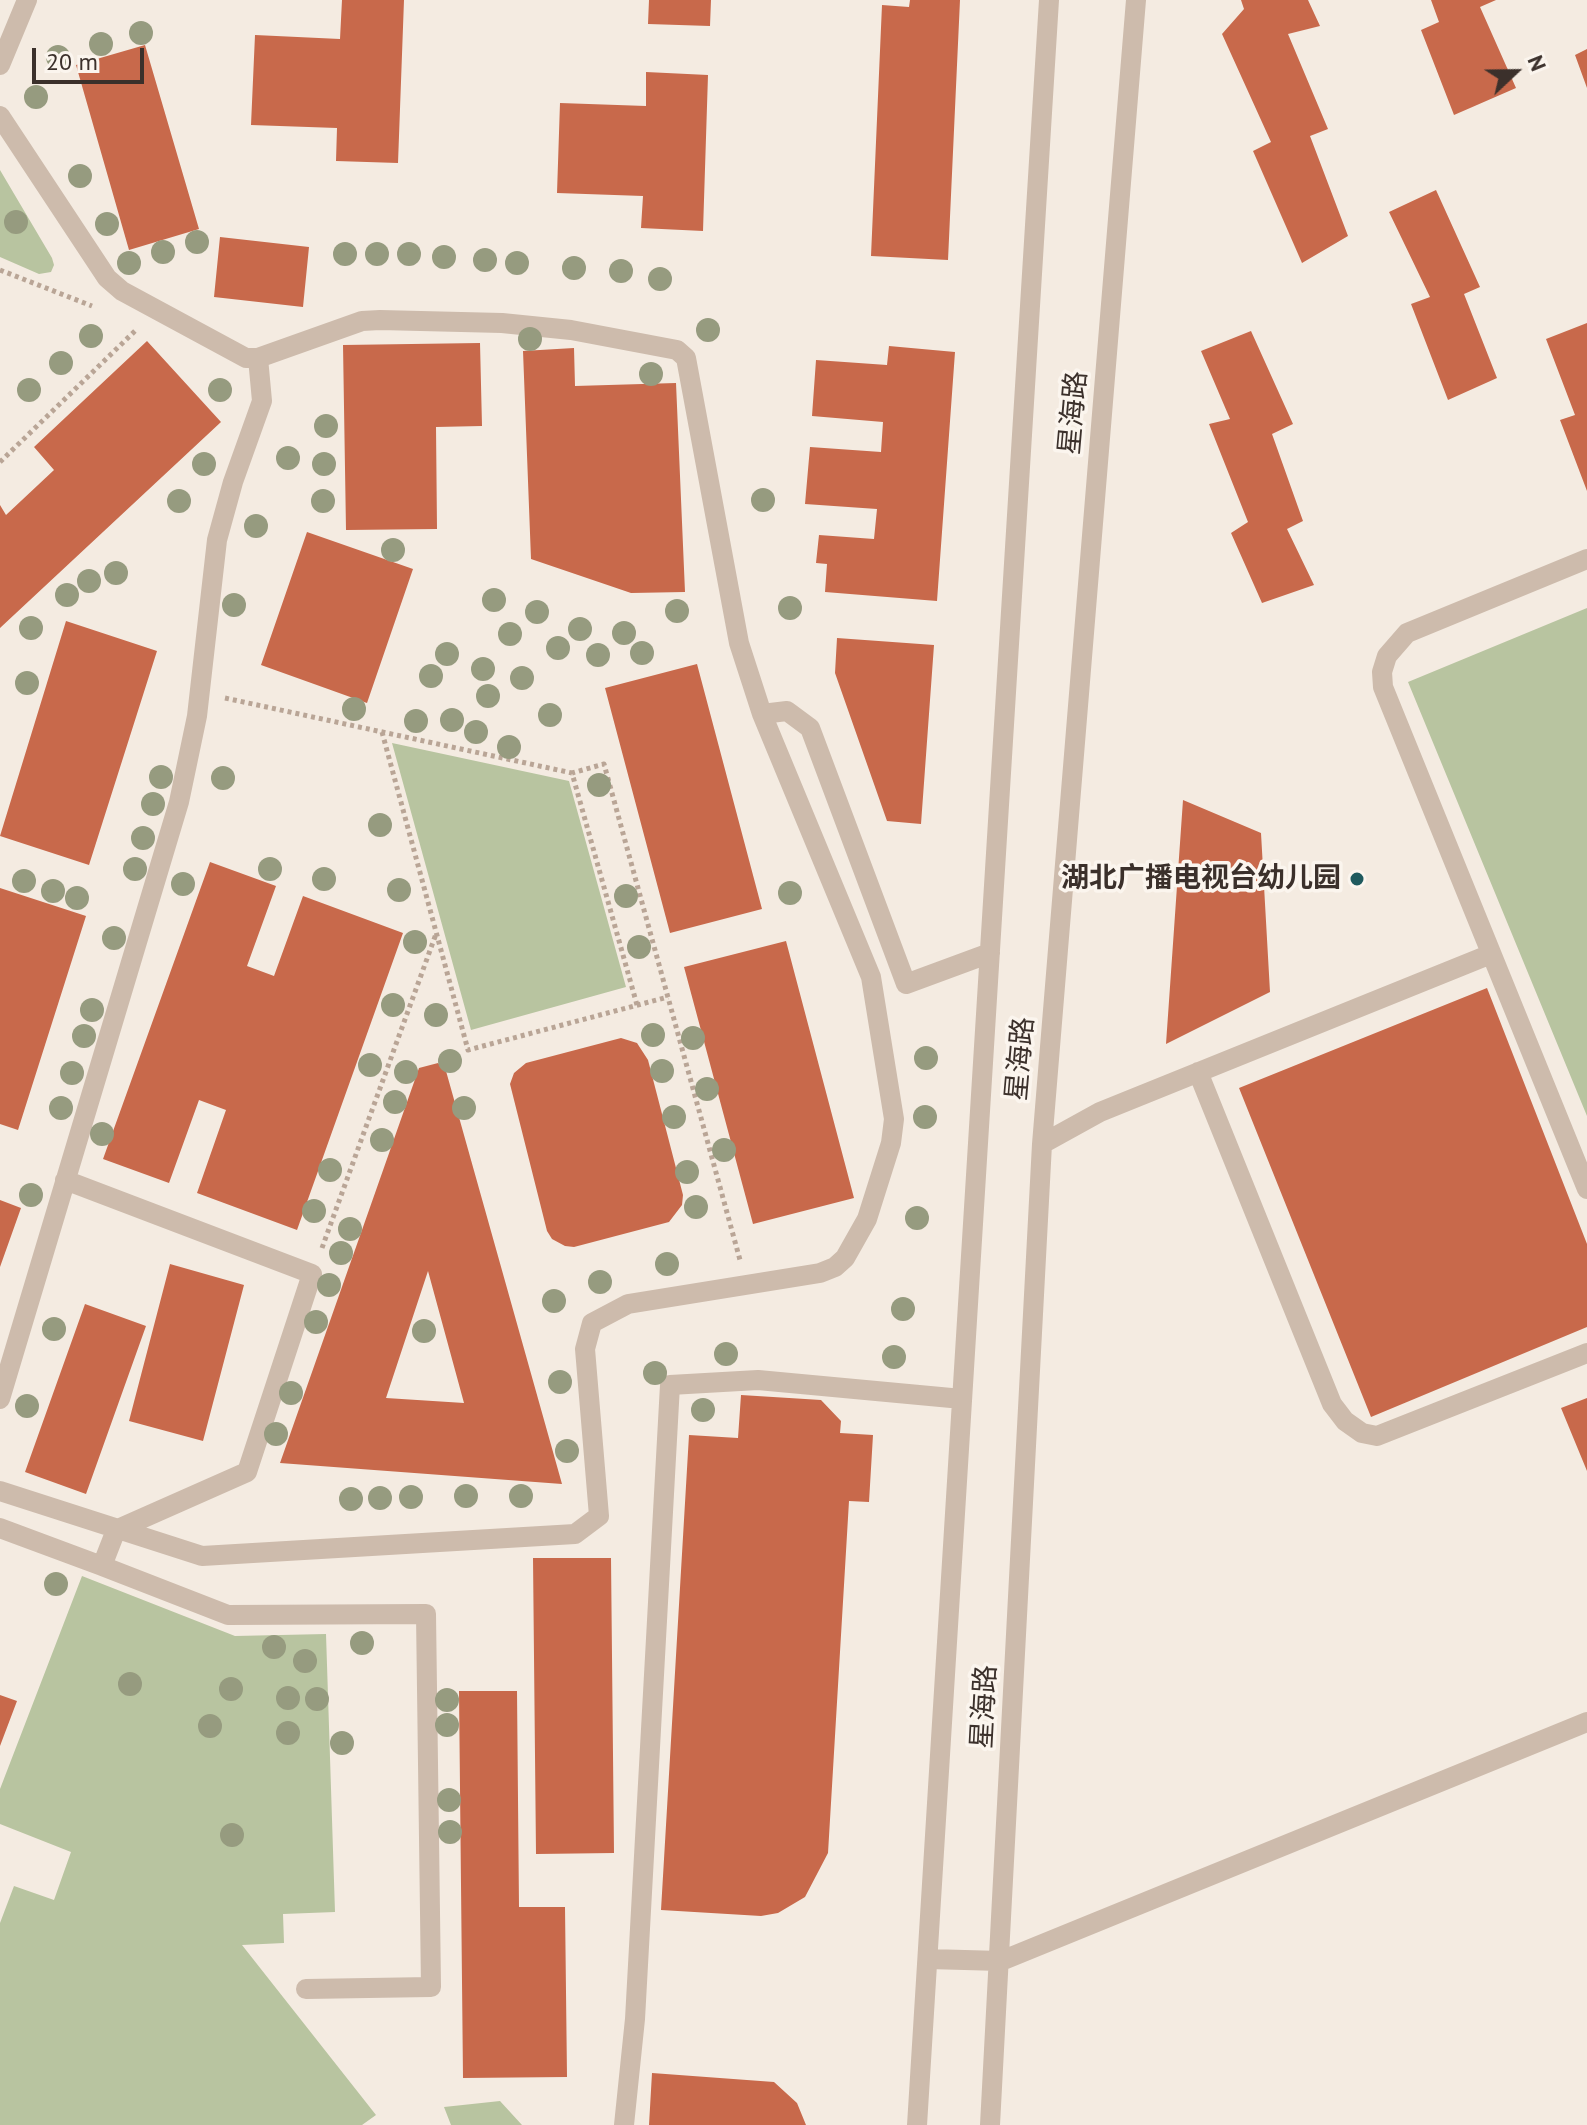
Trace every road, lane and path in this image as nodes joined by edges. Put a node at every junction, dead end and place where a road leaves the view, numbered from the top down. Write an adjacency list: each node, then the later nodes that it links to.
1 (27, 0): 4 (street)
2 (1049, 0): 17 (street, 星海路)
3 (1136, 0): 22 (street, 星海路)
4 (0, 65)
5 (0, 116): 9 (street)
6 (0, 270): 7 (path)
7 (99, 309)
8 (127, 320): 10 (path)
9 (258, 358): 12 (street); 13 (street)
10 (0, 462)
11 (1587, 559): 18 (street)
12 (199, 692): 14 (path); 23 (street)
13 (762, 714): 17 (street); 26 (street)
14 (382, 732): 15 (path); 16 (path)
15 (572, 773): 19 (path); 20 (path)
16 (436, 933): 20 (path); 25 (path)
17 (990, 953): 29 (street, 星海路)
18 (1491, 954): 21 (street); 24 (street)
19 (668, 997): 20 (path); 26 (path)
20 (637, 1005)
21 (1198, 1072): 22 (street); 27 (street)
22 (1042, 1144): 36 (street, 星海路)
23 (65, 1180): 25 (street); 28 (street)
24 (1587, 1189)
25 (312, 1274): 32 (street)
26 (747, 1284): 32 (street)
27 (1587, 1353)
28 (0, 1399)
29 (962, 1399): 35 (street, 星海路); 38 (street)
30 (0, 1491): 32 (street)
31 (0, 1528): 33 (street)
32 (116, 1530): 33 (street)
33 (102, 1566): 37 (street)
34 (1587, 1722): 36 (street)
35 (928, 1959): 36 (street); 39 (street, 星海路)
36 (1001, 1961): 40 (street, 星海路)
37 (306, 1989)
38 (624, 2125)
39 (917, 2125)
40 (990, 2125)

